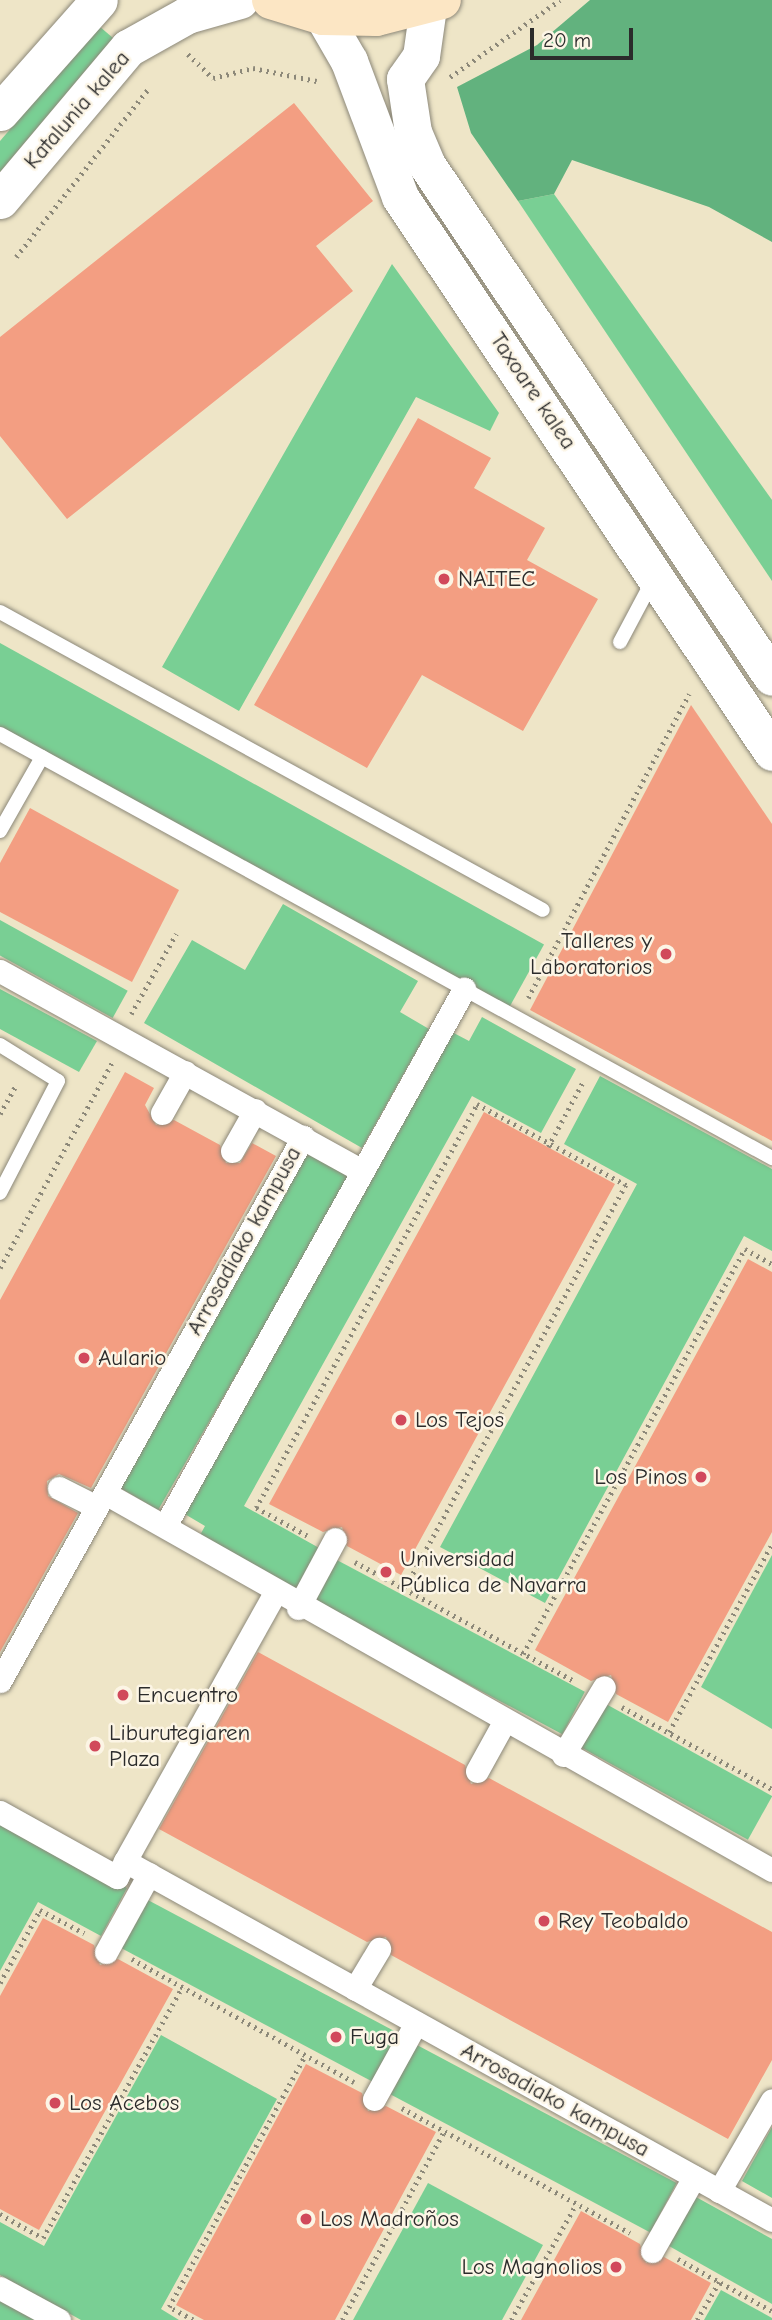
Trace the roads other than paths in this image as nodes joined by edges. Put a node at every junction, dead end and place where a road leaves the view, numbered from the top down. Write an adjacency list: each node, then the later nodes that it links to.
1 (99, 0): 6 (street)
2 (240, 0): 7 (street, Katalunia kalea)
3 (271, 0): 5 (main road)
4 (435, 3): 5 (main road); 11 (street, Taxoare kalea)
5 (323, 16): 8 (street, Taxoare kalea)
6 (0, 113)
7 (0, 200)
8 (654, 577): 10 (lane); 13 (street, Taxoare kalea)
9 (0, 612): 16 (lane)
10 (620, 642)
11 (772, 677)
12 (0, 734): 14 (lane)
13 (772, 752)
14 (42, 757): 15 (lane); 18 (lane)
15 (0, 831)
16 (543, 910)
17 (0, 971): 20 (street, Arrosadiako kampusa)
18 (464, 989): 25 (lane); 26 (street)
19 (0, 1045): 27 (lane)
20 (185, 1072): 21 (street, Arrosadiako kampusa); 22 (street)
21 (255, 1111): 23 (street, Arrosadiako kampusa); 24 (street)
22 (162, 1113)
23 (303, 1137): 26 (street, Arrosadiako kampusa); 29 (street, Arrosadiako kampusa)
24 (232, 1151)
25 (772, 1158)
26 (363, 1171): 30 (street)
27 (0, 1193)
28 (59, 1488): 29 (street)
29 (101, 1500): 30 (street); 34 (street, Arrosadiako kampusa)
30 (165, 1527): 32 (street)
31 (333, 1544): 33 (street)
32 (274, 1594): 33 (street); 40 (street)
33 (298, 1608): 36 (street)
34 (0, 1681)
35 (602, 1691): 37 (street)
36 (504, 1722): 37 (street); 38 (street)
37 (563, 1755): 41 (street)
38 (477, 1772)
39 (0, 1812): 40 (street)
40 (125, 1861): 42 (street, Arrosadiako kampusa)
41 (772, 1870)
42 (149, 1874): 44 (street); 45 (street, Arrosadiako kampusa)
43 (379, 1949): 45 (street)
44 (106, 1952)
45 (355, 1989): 46 (street, Arrosadiako kampusa)
46 (416, 2023): 47 (street); 49 (street, Arrosadiako kampusa)
47 (375, 2097)
48 (772, 2100): 50 (street)
49 (694, 2177): 50 (street, Arrosadiako kampusa); 52 (street)
50 (719, 2191): 51 (street, Arrosadiako kampusa)
51 (772, 2220)
52 (653, 2248)
53 (0, 2288): 54 (street)
54 (59, 2320)

